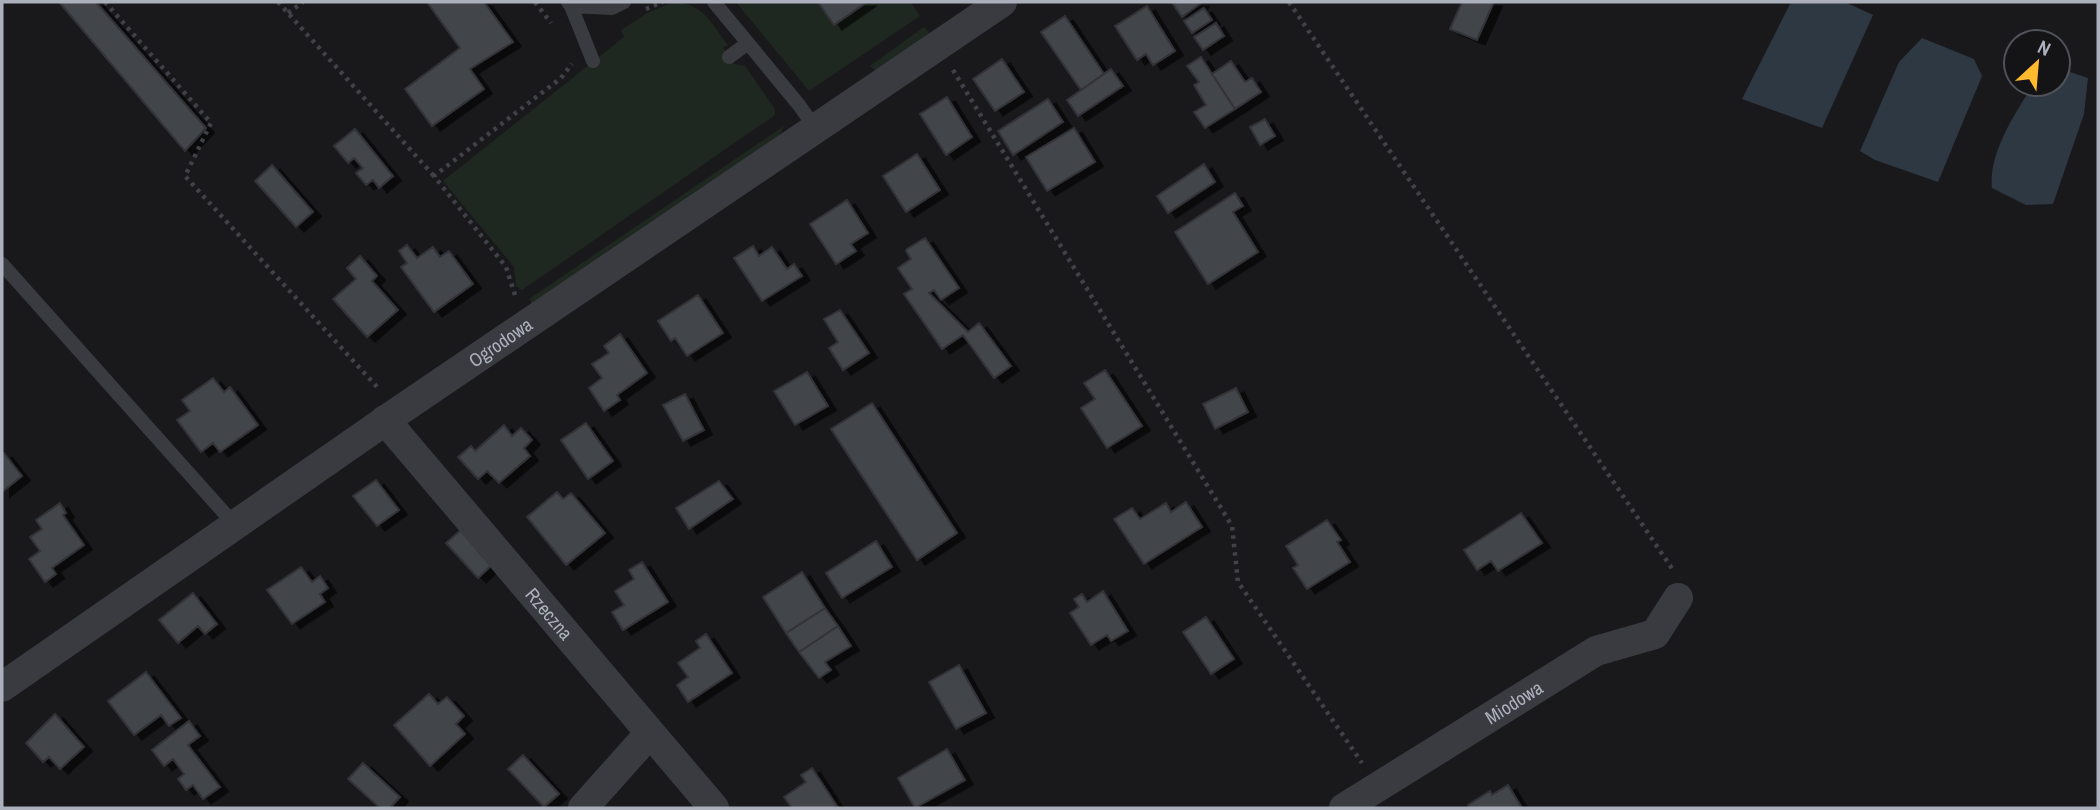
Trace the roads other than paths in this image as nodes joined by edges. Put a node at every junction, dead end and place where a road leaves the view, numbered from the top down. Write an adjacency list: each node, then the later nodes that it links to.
1 (624, 2): 4 (lane)
2 (714, 2): 5 (lane)
3 (1002, 2): 8 (street, Ogrodowa)
4 (570, 4): 7 (lane)
5 (748, 43): 6 (lane); 8 (lane)
6 (729, 57)
7 (593, 61)
8 (816, 129): 10 (street, Ogrodowa)
9 (2, 264): 11 (lane)
10 (392, 416): 11 (street, Ogrodowa); 14 (street, Rzeczna)
11 (235, 525): 13 (street, Ogrodowa)
12 (1678, 598): 17 (street, Miodowa)
13 (2, 687)
14 (650, 733): 15 (street); 16 (street, Rzeczna)
15 (583, 808)
16 (714, 808)
17 (1344, 808)

